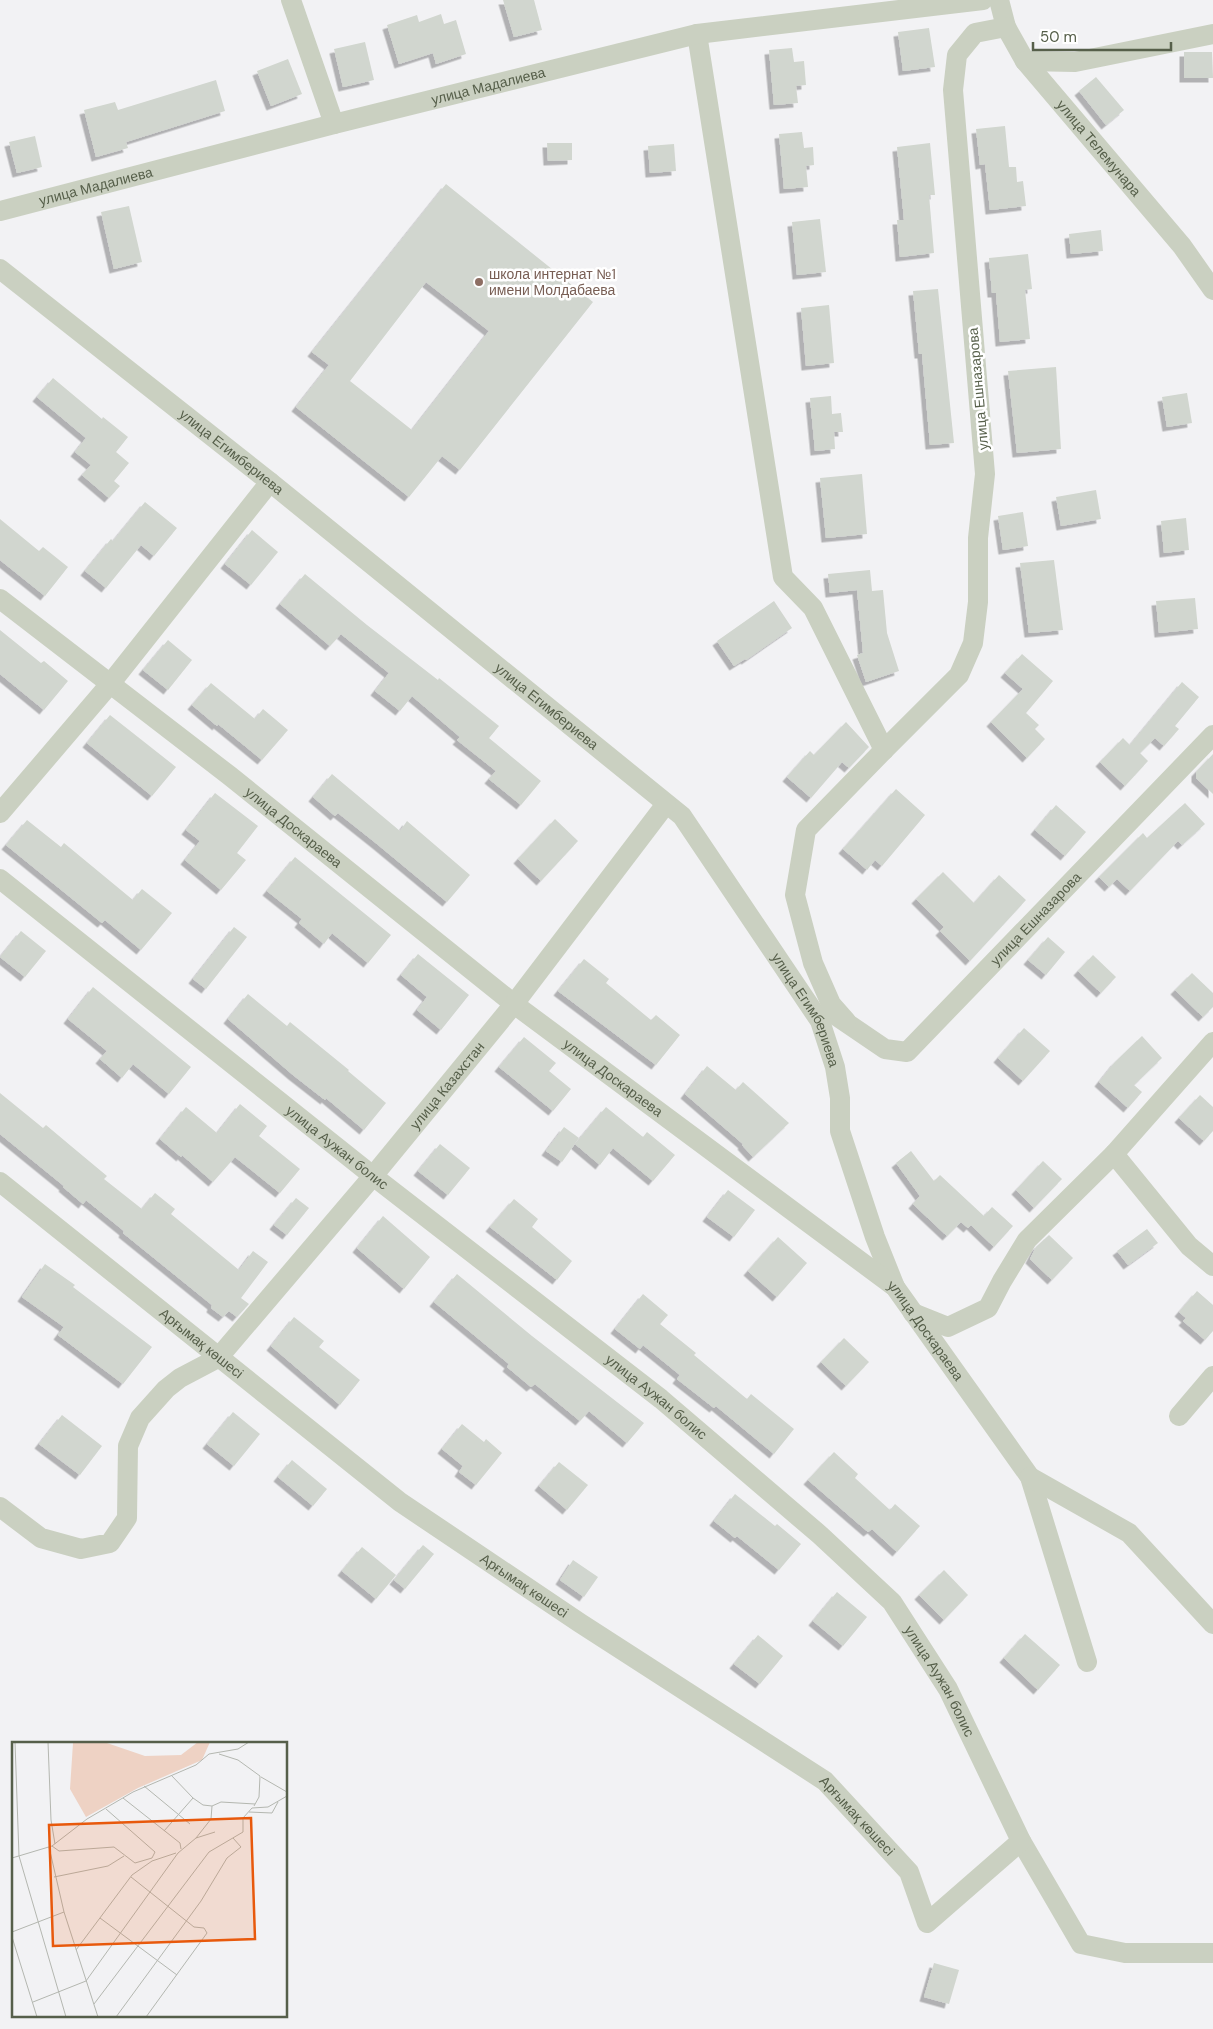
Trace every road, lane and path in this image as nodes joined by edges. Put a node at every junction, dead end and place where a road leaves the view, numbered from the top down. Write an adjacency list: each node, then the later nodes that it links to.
1 (291, 0): 8 (street)
2 (983, 0): 5 (street, улица Мадалиева)
3 (999, 0): 4 (street, улица Телемунара)
4 (1006, 27): 7 (street, улица Телемунара); 16 (street, улица Ешназарова)
5 (697, 34): 8 (street, улица Мадалиева); 16 (street)
6 (1213, 34): 7 (street)
7 (1025, 61): 11 (street, улица Телемунара)
8 (334, 124): 9 (street, улица Мадалиева)
9 (0, 211)
10 (0, 269): 12 (street, улица Егимбериева)
11 (1213, 290)
12 (270, 482): 14 (street); 17 (street, улица Егимбериева)
13 (0, 599): 14 (street, улица Доскараева)
14 (110, 684): 18 (street); 21 (street, улица Доскараева)
15 (1213, 735): 22 (street, улица Ешназарова)
16 (884, 750): 22 (street, улица Ешназарова)
17 (666, 804): 20 (street, улица Егимбериева); 21 (street, улица Казахстан)
18 (0, 813)
19 (0, 880): 25 (street, улица Аужан болис)
20 (802, 995): 22 (street, улица Ешназарова); 28 (street, улица Егимбериева)
21 (514, 1004): 25 (street, улица Казахстан); 28 (street, улица Доскараева)
22 (846, 1021)
23 (1213, 1042): 24 (street)
24 (1114, 1154): 27 (street); 29 (street)
25 (374, 1176): 30 (street, улица Казахстан); 37 (street, улица Аужан болис)
26 (0, 1182): 30 (street, Арғымақ көшесі)
27 (1213, 1266)
28 (895, 1287): 29 (street, улица Доскараева)
29 (913, 1313): 33 (street, улица Доскараева)
30 (218, 1358): 34 (street); 37 (street, Арғымақ көшесі)
31 (1213, 1376): 32 (street)
32 (1179, 1416)
33 (1030, 1477): 35 (street); 36 (street, улица Доскараева)
34 (0, 1508)
35 (1213, 1624)
36 (1087, 1662)
37 (1021, 1841): 38 (street, улица Аужан болис)
38 (1213, 1953)

